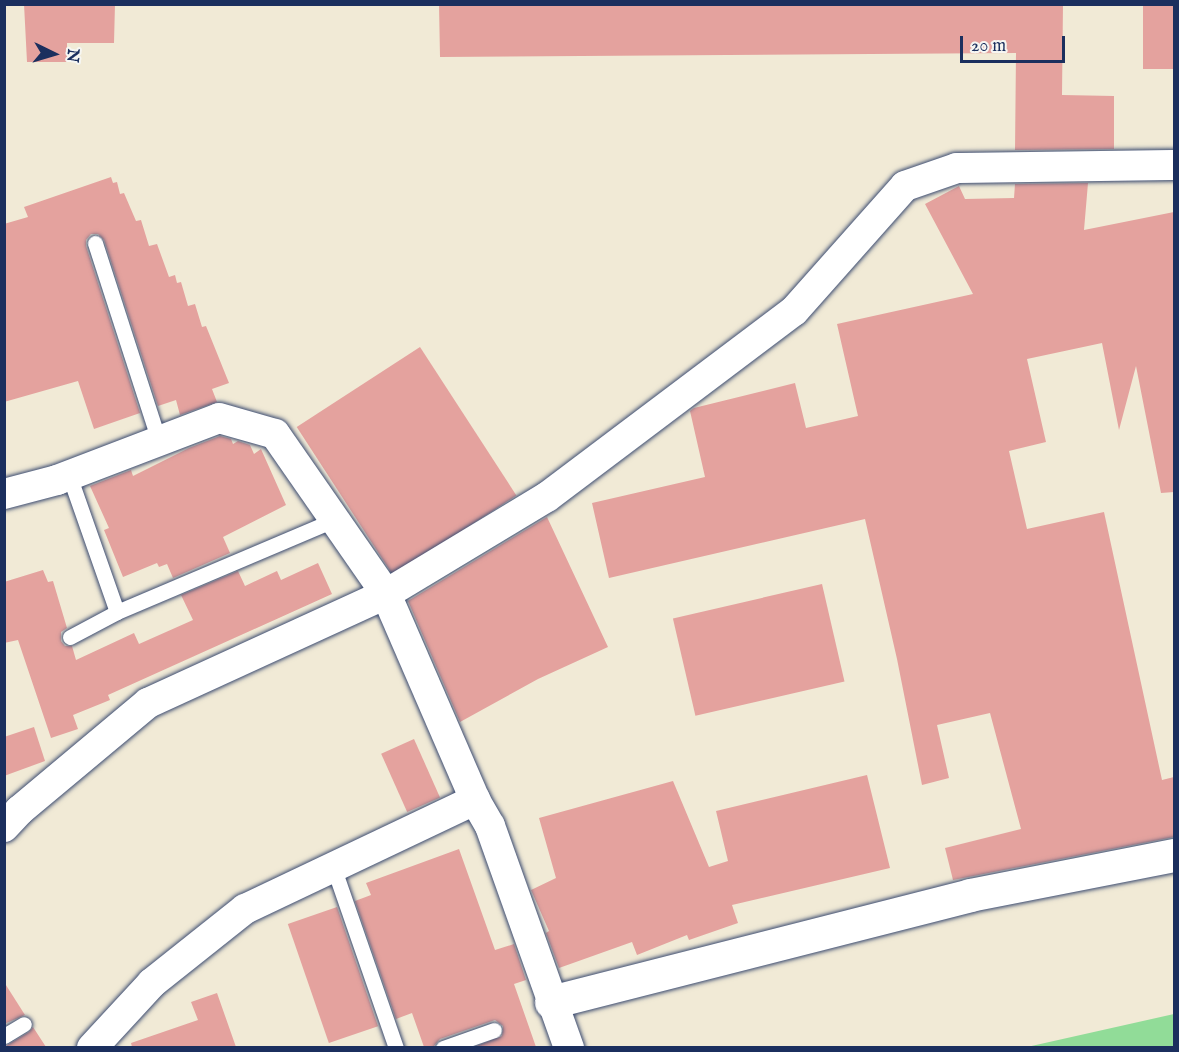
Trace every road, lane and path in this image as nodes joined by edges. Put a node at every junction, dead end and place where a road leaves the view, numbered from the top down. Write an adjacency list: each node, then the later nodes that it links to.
1 (1174, 165): 7 (street)
2 (95, 243): 3 (lane)
3 (159, 441): 4 (street); 6 (street)
4 (69, 475): 5 (street); 8 (lane)
5 (4, 494)
6 (334, 520): 7 (street); 8 (lane)
7 (386, 594): 10 (street); 11 (street)
8 (117, 612): 9 (lane)
9 (70, 637)
10 (475, 800): 13 (street); 14 (street)
11 (4, 827)
12 (1174, 855): 14 (street)
13 (333, 866): 18 (street); 19 (lane)
14 (551, 1002): 21 (street)
15 (24, 1024): 17 (lane)
16 (494, 1029): 20 (lane)
17 (4, 1036)
18 (93, 1047)
19 (396, 1047)
20 (443, 1047)
21 (569, 1047)

